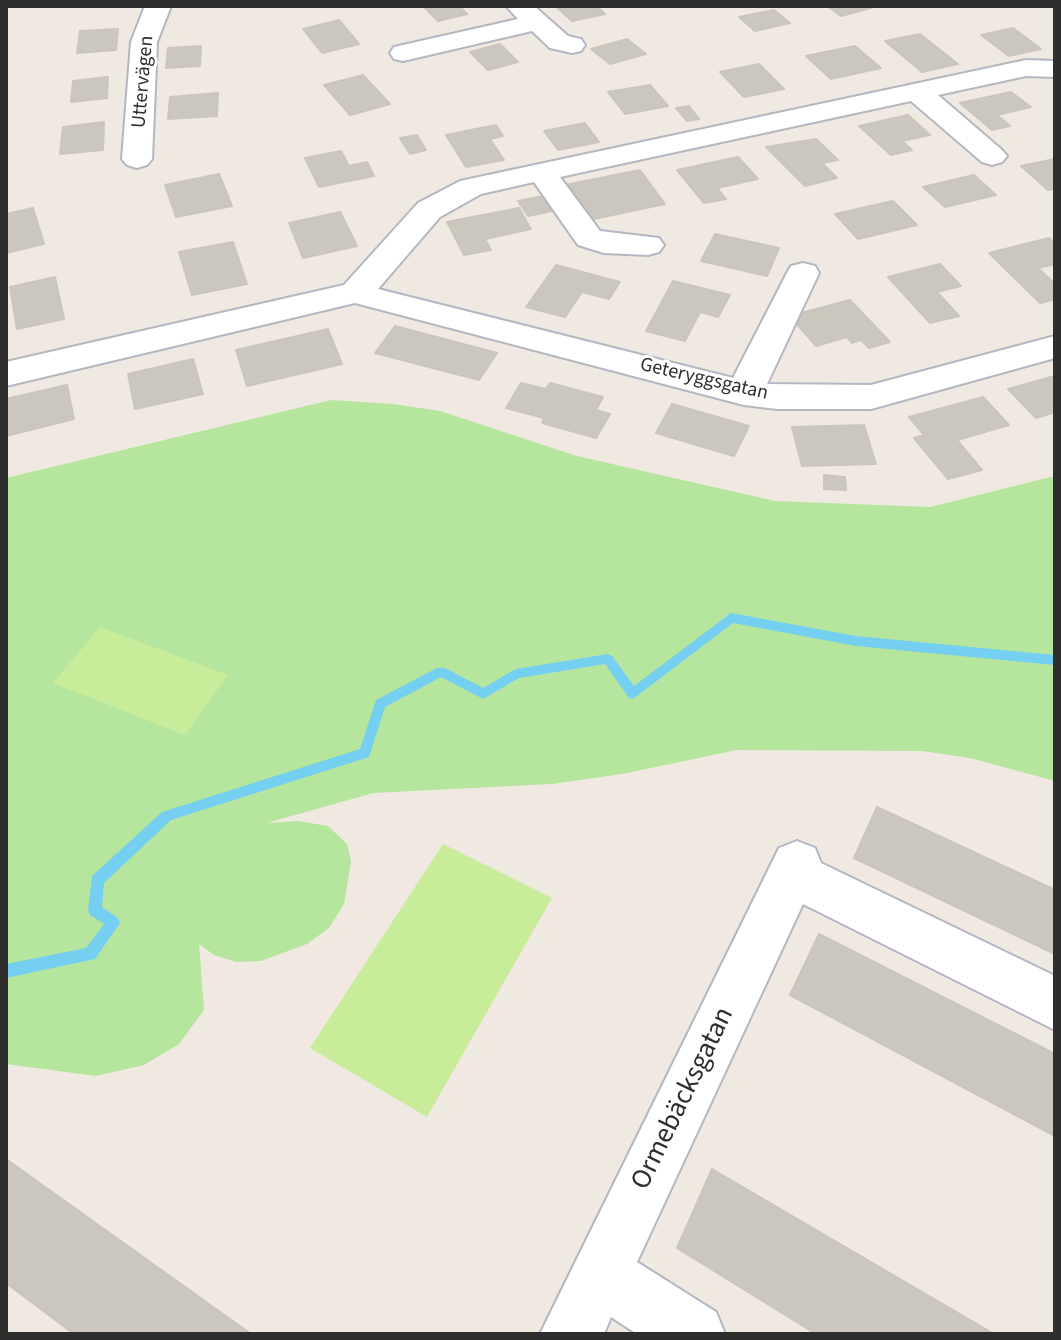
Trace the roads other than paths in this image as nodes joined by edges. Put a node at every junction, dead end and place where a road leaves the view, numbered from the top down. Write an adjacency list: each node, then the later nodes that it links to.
1 (158, 6): 8 (street, Uttervägen)
2 (528, 14): 3 (street); 4 (street)
3 (572, 45)
4 (403, 53)
5 (1055, 69): 6 (street)
6 (916, 91): 7 (street); 9 (street)
7 (992, 156)
8 (137, 159)
9 (541, 171): 10 (street); 12 (street)
10 (648, 245)
11 (803, 273): 15 (street)
12 (355, 293): 14 (street, Geteryggsgatan); 15 (street, Geteryggsgatan)
13 (1055, 347): 15 (street, Geteryggsgatan)
14 (6, 374)
15 (744, 393)
16 (1055, 1004): 17 (street, Ormebäcksgatan)
17 (600, 1274): 18 (street, Ormebäcksgatan); 19 (street)
18 (571, 1334)
19 (694, 1334)

